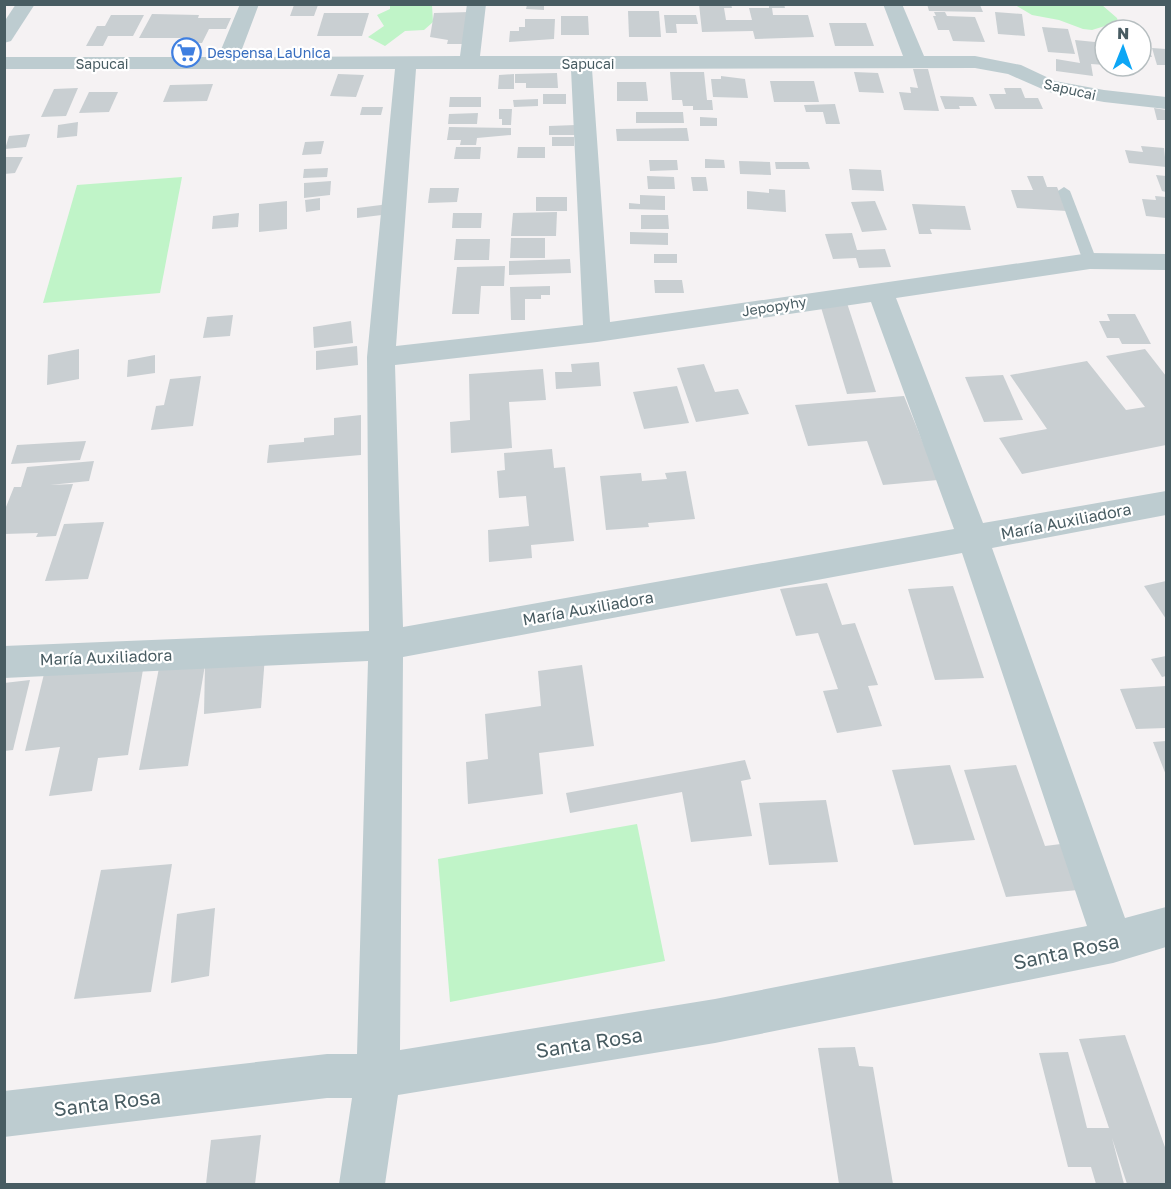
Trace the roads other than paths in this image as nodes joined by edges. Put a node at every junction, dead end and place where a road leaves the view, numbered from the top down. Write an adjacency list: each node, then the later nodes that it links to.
1 (26, 4): 5 (street)
2 (250, 4): 7 (street)
3 (477, 4): 9 (street)
4 (892, 4): 11 (street)
5 (4, 37)
6 (4, 63): 7 (street, Sapucai)
7 (226, 63): 8 (street, Sapucai)
8 (406, 63): 9 (street, Sapucai); 18 (street)
9 (469, 63): 10 (street, Sapucai)
10 (581, 63): 11 (street, Sapucai); 17 (street)
11 (916, 63): 12 (street, Sapucai)
12 (1167, 103)
13 (1064, 190): 14 (lane)
14 (1090, 261): 15 (street, Jepopyhy); 16 (street, Jepopyhy)
15 (1167, 262)
16 (880, 290): 17 (street, Jepopyhy); 20 (street)
17 (597, 333): 18 (street, Jepopyhy)
18 (381, 357): 21 (street)
19 (1167, 503): 20 (street, María Auxiliadora)
20 (973, 538): 21 (street, María Auxiliadora); 24 (street)
21 (386, 645): 22 (street, María Auxiliadora); 25 (street)
22 (4, 662)
23 (1167, 927): 24 (street, Santa Rosa)
24 (1113, 942): 25 (street, Santa Rosa)
25 (378, 1076): 26 (street, Santa Rosa); 27 (street)
26 (4, 1114)
27 (362, 1185)

